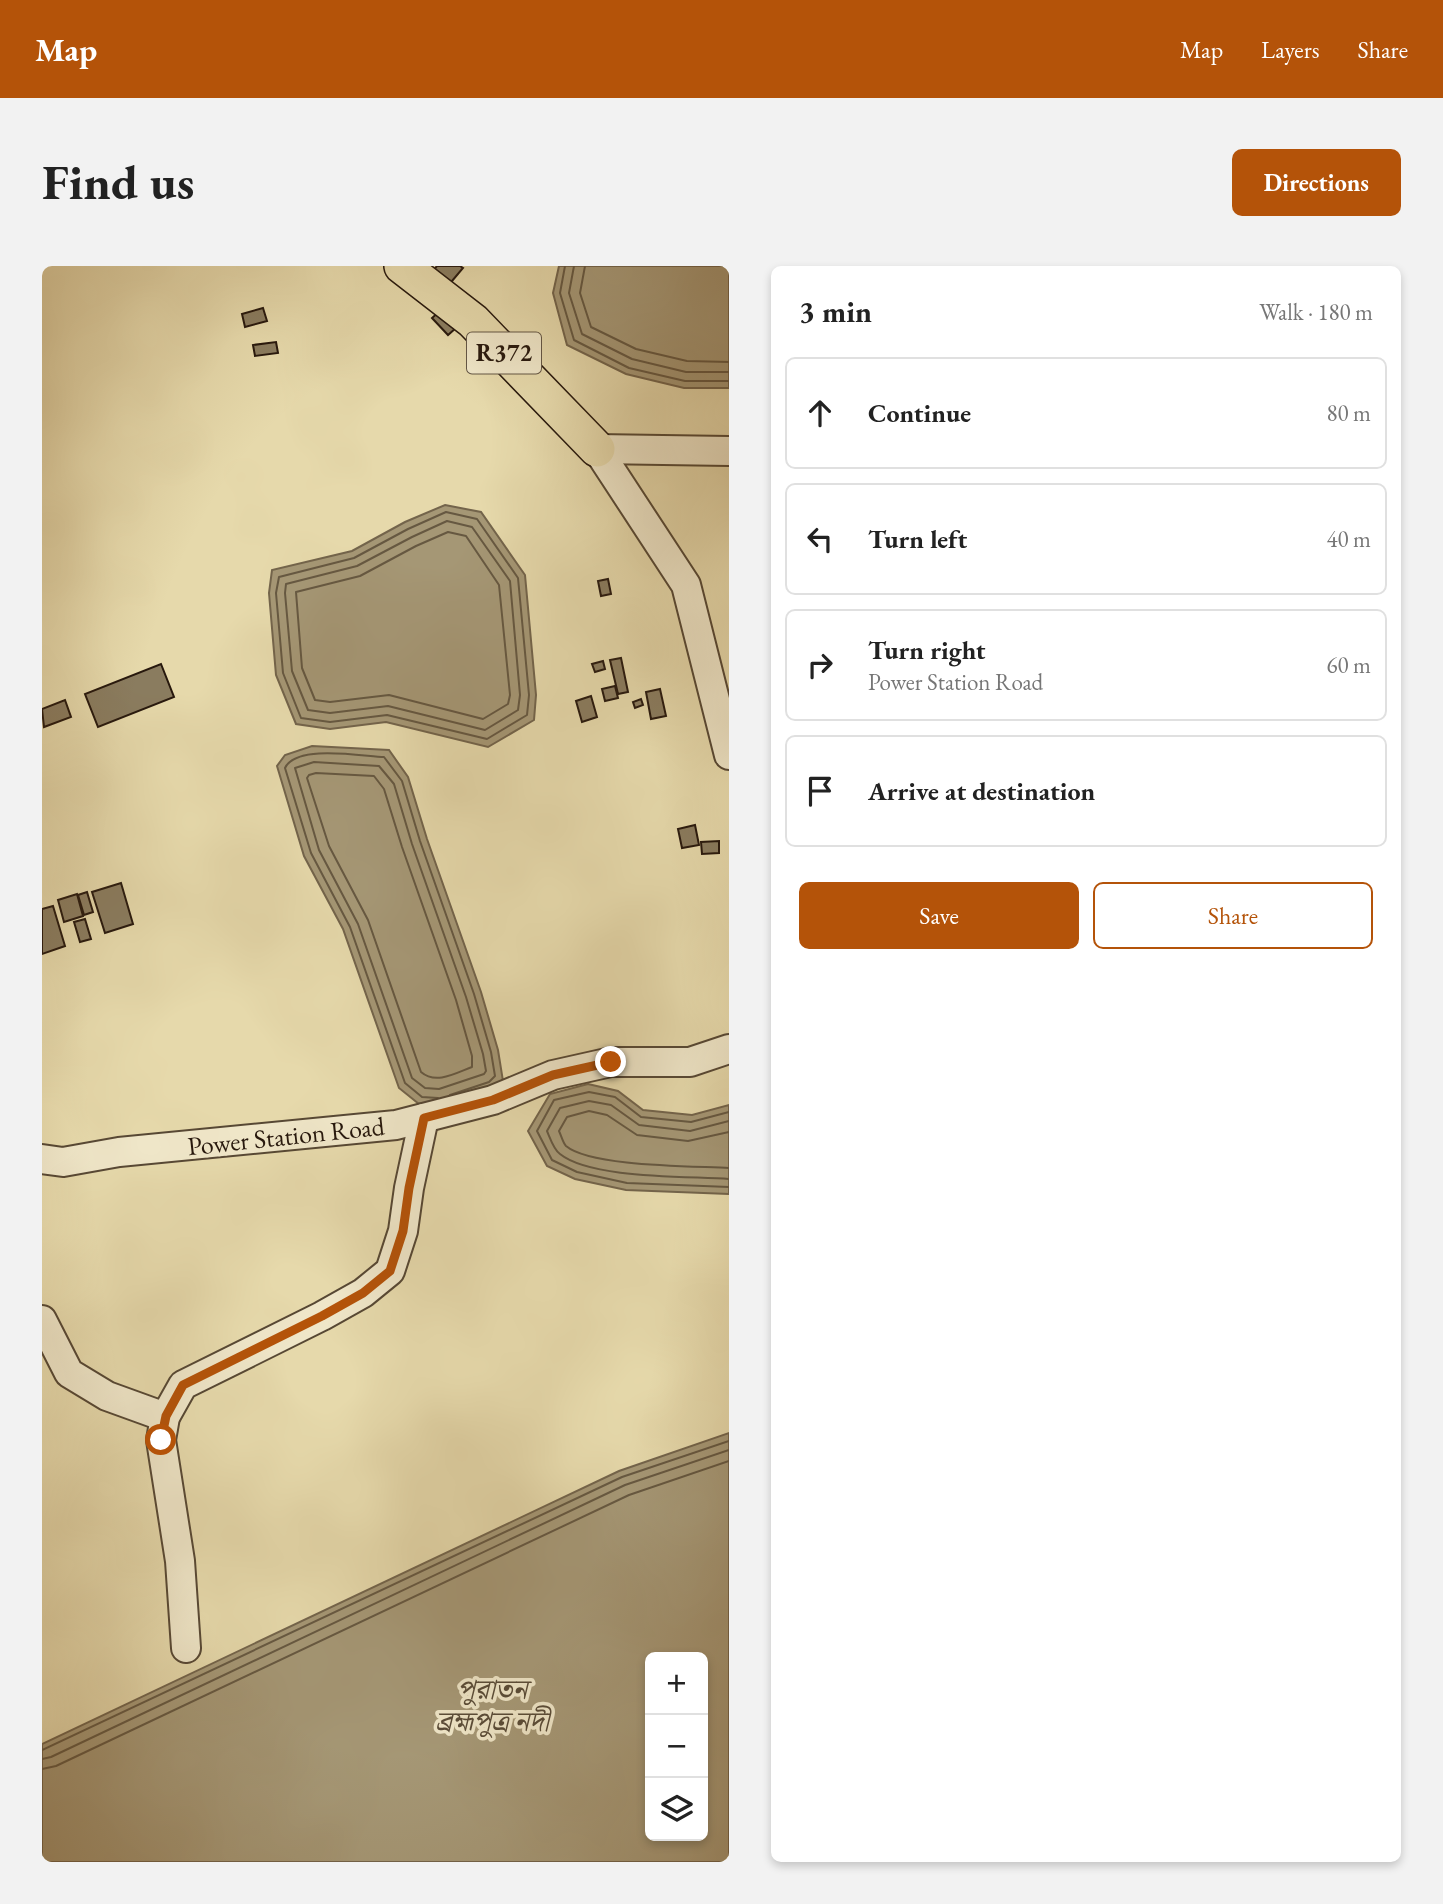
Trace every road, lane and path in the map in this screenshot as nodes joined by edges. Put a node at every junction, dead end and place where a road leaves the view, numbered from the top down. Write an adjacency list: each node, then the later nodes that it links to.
1 (402, 266): 2 (main road, R372)
2 (597, 449): 3 (street); 4 (street)
3 (729, 452)
4 (729, 755)
5 (729, 1049): 6 (street, Power Station Road)
6 (424, 1118): 7 (street, Power Station Road); 9 (street)
7 (42, 1159)
8 (42, 1320): 9 (street)
9 (166, 1416): 10 (street)
10 (186, 1648)

